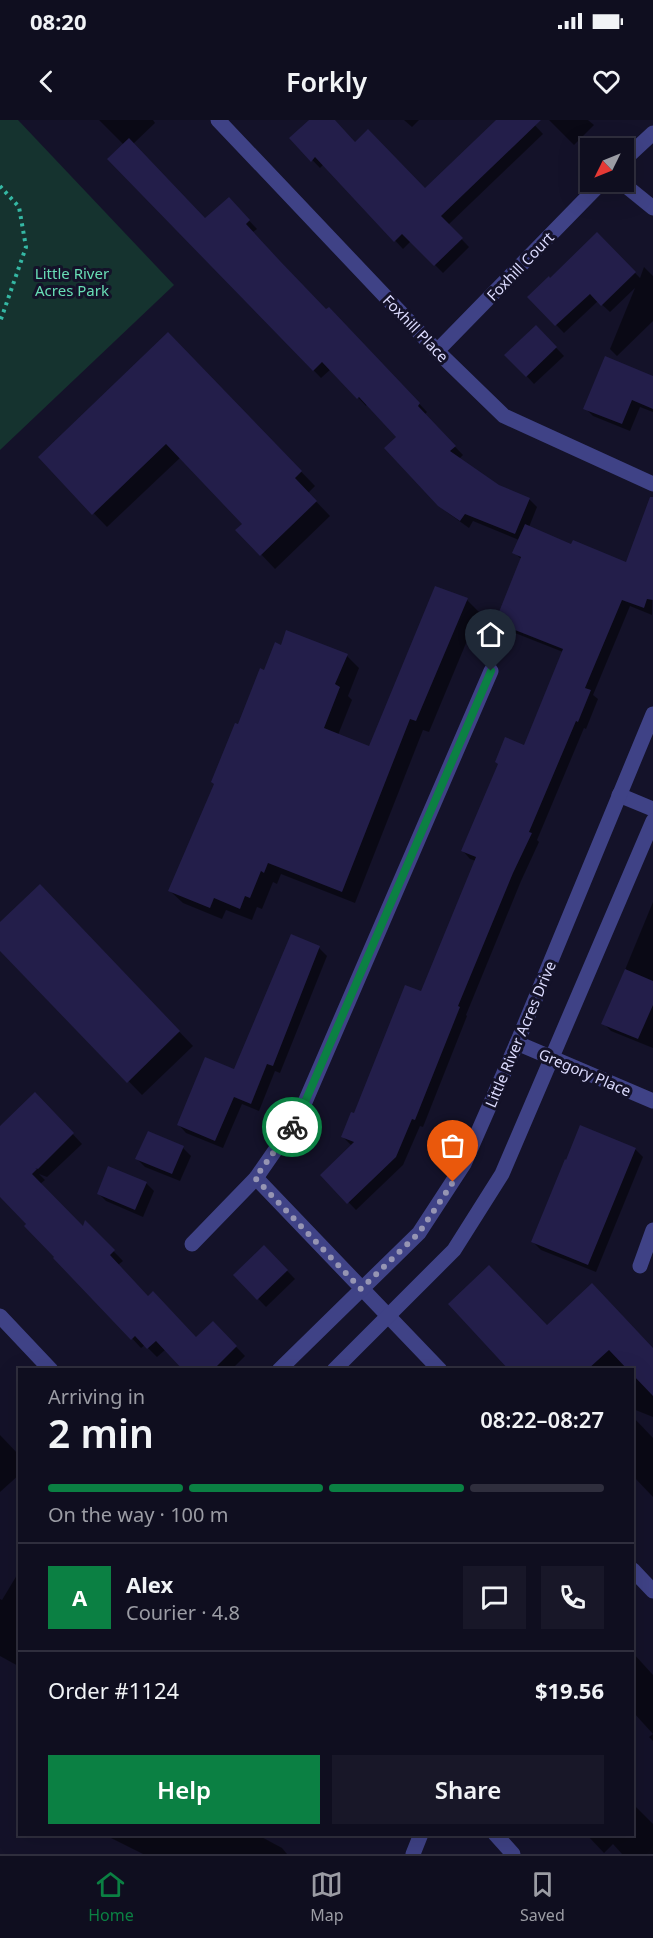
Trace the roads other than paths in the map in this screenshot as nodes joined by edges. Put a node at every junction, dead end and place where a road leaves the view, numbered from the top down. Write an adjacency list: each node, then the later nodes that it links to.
1 (218, 120): 7 (street, Foxhill Place)
2 (653, 133): 3 (street)
3 (634, 151)
4 (592, 192): 7 (street, Foxhill Court)
5 (633, 192): 6 (street)
6 (653, 208)
7 (437, 351): 8 (street, Foxhill Place)
8 (653, 484)
9 (491, 671): 17 (street)
10 (653, 714): 11 (street, Little River Acres Drive)
11 (620, 795): 12 (street); 14 (street, Little River Acres Drive)
12 (653, 809)
13 (653, 820): 15 (street)
14 (516, 1043): 15 (street, Gregory Place); 21 (street, Little River Acres Drive)
15 (553, 1058): 16 (street, Gregory Place); 23 (street)
16 (653, 1101)
17 (255, 1178): 19 (street); 21 (street)
18 (653, 1230): 20 (street)
19 (192, 1244)
20 (640, 1266)
21 (361, 1289): 23 (street); 25 (street, Little River Acres Drive)
22 (0, 1316): 24 (street)
23 (388, 1316): 26 (street); 27 (street)
24 (49, 1368)
25 (281, 1368)
26 (336, 1368)
27 (438, 1368)
28 (634, 1571): 29 (street)
29 (653, 1591)
30 (420, 1836): 32 (street)
31 (497, 1836): 33 (street)
32 (413, 1854)
33 (513, 1854)

